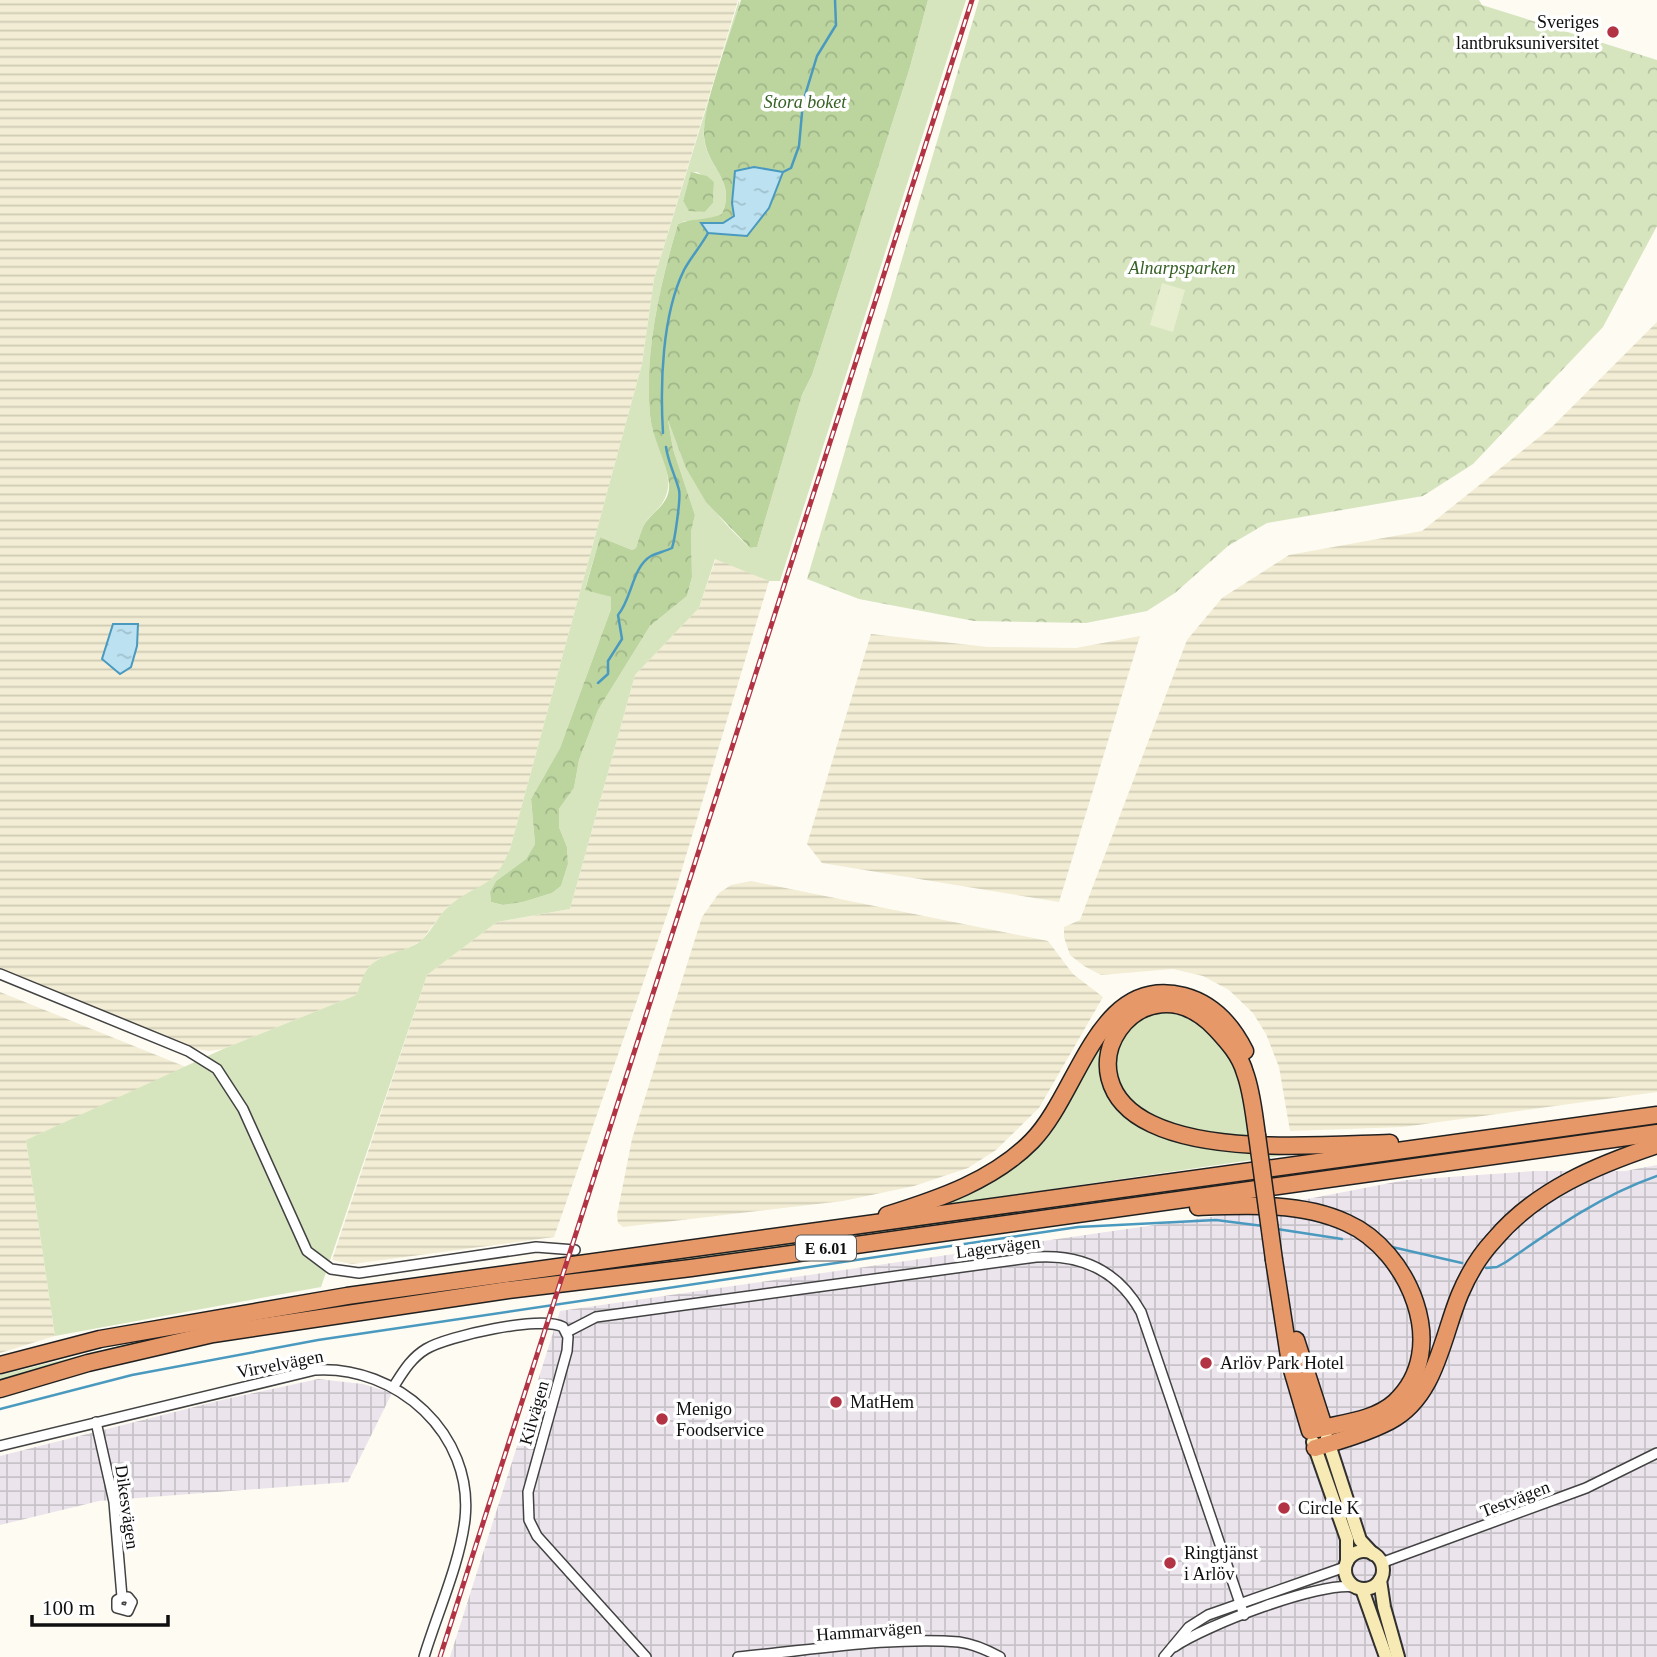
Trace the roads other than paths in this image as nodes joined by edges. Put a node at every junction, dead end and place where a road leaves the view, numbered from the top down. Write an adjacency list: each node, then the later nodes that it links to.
1 (0, 974): 9 (street)
2 (1657, 1115): 5 (highway, E 6.01)
3 (1657, 1133): 7 (highway, E 6.01)
4 (1260, 1135): 5 (highway); 8 (highway); 15 (highway, bridge)
5 (1473, 1141): 8 (highway, E 6.01)
6 (1657, 1145): 17 (highway)
7 (1102, 1210): 13 (highway, E 6.01); 15 (highway)
8 (843, 1229): 11 (highway, E 6.01)
9 (575, 1250)
10 (567, 1332): 12 (street); 24 (street, Lagervägen); 28 (street, Kilvägen)
11 (0, 1365)
12 (394, 1386): 14 (street, Virvelvägen); 27 (street, Virvelvägen)
13 (0, 1389)
14 (96, 1422): 16 (street, Virvelvägen); 23 (street, Dikesvägen)
15 (1317, 1429): 17 (main road)
16 (0, 1446)
17 (1322, 1446): 19 (main road); 20 (main road)
18 (1657, 1453): 19 (street, Testvägen)
19 (1377, 1559): 20 (main road); 21 (main road)
20 (1346, 1564): 22 (main road); 24 (street)
21 (1380, 1580): 22 (main road); 32 (main road)
22 (1358, 1588): 25 (street); 31 (main road)
23 (122, 1597)
24 (1239, 1604): 25 (street, Lagervägen); 26 (street)
25 (1244, 1615): 26 (street)
26 (1165, 1655)
27 (424, 1657)
28 (646, 1657)
29 (738, 1657): 30 (street, Hammarvägen)
30 (1000, 1657)
31 (1385, 1657)
32 (1398, 1657)

